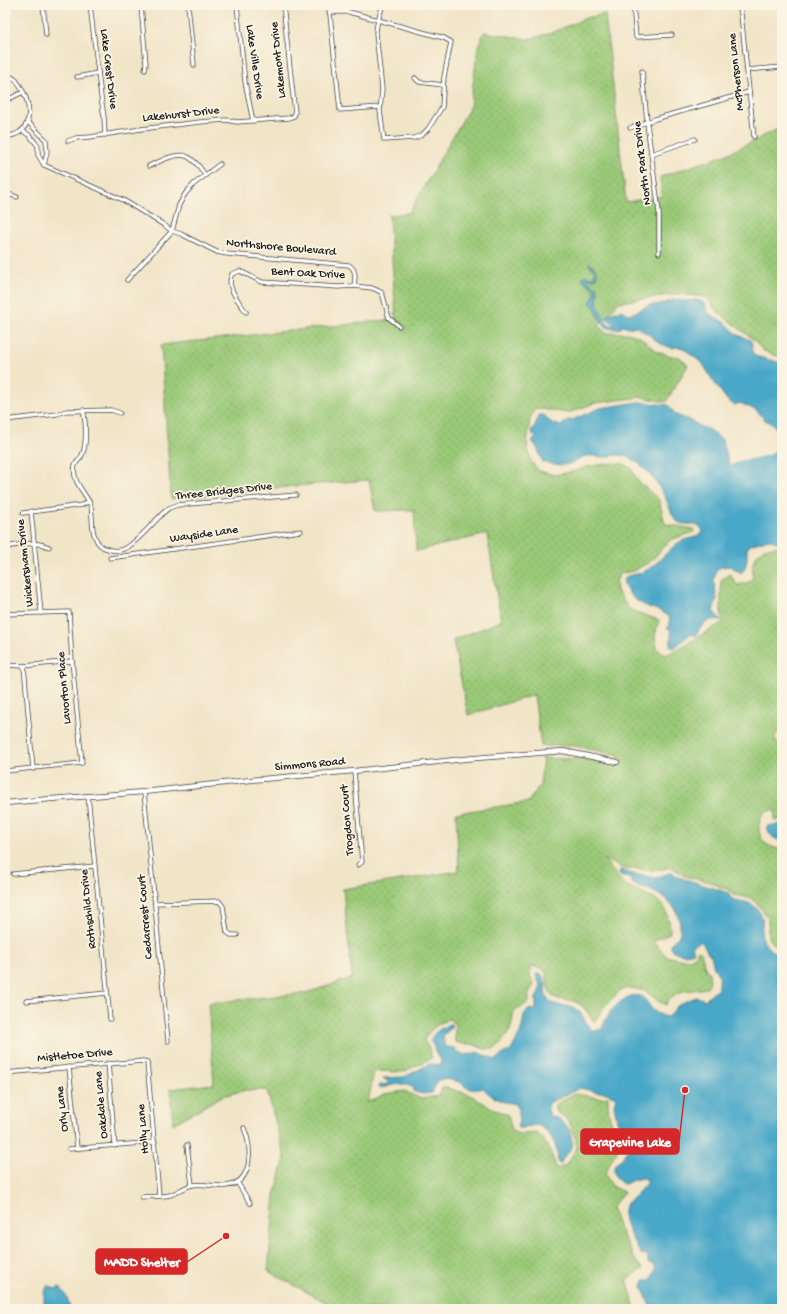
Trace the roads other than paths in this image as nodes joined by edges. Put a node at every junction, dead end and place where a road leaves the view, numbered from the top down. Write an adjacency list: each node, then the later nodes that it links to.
1 (43, 5): 14 (street)
2 (90, 5): 21 (street, Lake Crest Drive)
3 (141, 5): 17 (street)
4 (188, 5): 15 (street)
5 (237, 5): 31 (street, Lake Ville Drive)
6 (283, 5): 29 (street, Lakemont Drive)
7 (329, 5): 11 (street)
8 (383, 5): 12 (street)
9 (633, 5): 13 (street)
10 (740, 5): 18 (street, McPherson Lane)
11 (329, 12): 12 (street); 28 (street)
12 (378, 20): 24 (street); 28 (street)
13 (672, 34)
14 (46, 35)
15 (194, 65)
16 (782, 67): 18 (street)
17 (145, 70)
18 (747, 70): 26 (street, McPherson Lane)
19 (642, 71): 32 (street, North Park Drive)
20 (5, 74): 25 (street)
21 (98, 74): 22 (street); 35 (street, Lake Crest Drive)
22 (77, 77)
23 (414, 78): 24 (street)
24 (443, 85): 28 (street)
25 (23, 92): 27 (street); 30 (street)
26 (749, 92): 32 (street); 37 (street, McPherson Lane)
27 (5, 101)
28 (380, 107)
29 (295, 113): 31 (street, Lakehurst Drive)
30 (27, 121): 34 (street); 36 (street)
31 (252, 121): 35 (street, Lakehurst Drive)
32 (648, 122): 33 (street); 42 (street, North Park Drive)
33 (630, 128)
34 (22, 130): 38 (street); 41 (street)
35 (105, 135): 40 (street, Lakehurst Drive)
36 (44, 137): 41 (street); 44 (street)
37 (754, 137)
38 (5, 138)
39 (695, 139): 42 (street)
40 (68, 141)
41 (35, 142): 44 (street)
42 (651, 154): 50 (street, North Park Drive)
43 (220, 164): 46 (street)
44 (44, 165): 49 (street, Northshore Boulevard)
45 (149, 166): 46 (street)
46 (205, 175): 49 (street)
47 (5, 197): 48 (street)
48 (17, 198)
49 (172, 231): 51 (street); 52 (street, Northshore Boulevard)
50 (659, 253)
51 (127, 280)
52 (354, 286): 53 (street, Bent Oak Drive); 54 (street)
53 (246, 312)
54 (399, 326)
55 (84, 410): 56 (street); 57 (street); 59 (street, Three Bridges Drive)
56 (120, 413)
57 (5, 420)
58 (296, 495): 59 (street, Three Bridges Drive)
59 (88, 501): 60 (street)
60 (31, 511): 61 (street); 63 (street, Wickersham Drive)
61 (23, 513)
62 (301, 531): 66 (street, Wayside Lane)
63 (34, 543): 64 (street); 65 (street); 67 (street, Wickersham Drive)
64 (5, 547)
65 (50, 547)
66 (110, 558)
67 (41, 613): 68 (street); 69 (street, Lavorton Place)
68 (5, 614)
69 (72, 661): 71 (street); 73 (street, Lavorton Place)
70 (5, 665): 71 (street)
71 (24, 666): 73 (street)
72 (617, 762): 75 (street, Simmons Road)
73 (33, 769): 74 (street)
74 (5, 771)
75 (354, 771): 76 (street, Simmons Road); 79 (street, Trogdon Court)
76 (144, 792): 77 (street, Simmons Road); 82 (street, Cedarcrest Court)
77 (88, 796): 78 (street, Simmons Road); 80 (street, Rothschild Drive)
78 (5, 803)
79 (358, 864)
80 (95, 866): 81 (street); 84 (street, Rothschild Drive)
81 (13, 874)
82 (155, 903): 83 (street); 87 (street, Cedarcrest Court)
83 (237, 935)
84 (107, 993): 85 (street); 86 (street, Rothschild Drive)
85 (26, 1001)
86 (110, 1019)
87 (168, 1041)
88 (147, 1062): 89 (street, Mistletoe Drive); 93 (street, Holly Lane)
89 (108, 1064): 90 (street, Mistletoe Drive); 95 (street, Oakdale Lane)
90 (69, 1067): 91 (street, Mistletoe Drive); 96 (street, Orly Lane)
91 (5, 1073)
92 (244, 1128): 98 (street)
93 (155, 1142): 95 (street); 100 (street, Holly Lane)
94 (187, 1145): 99 (street)
95 (115, 1146): 96 (street)
96 (77, 1148): 97 (street)
97 (70, 1149)
98 (237, 1182): 99 (street); 102 (street)
99 (192, 1185): 100 (street)
100 (159, 1195): 101 (street)
101 (142, 1197)
102 (250, 1203)

